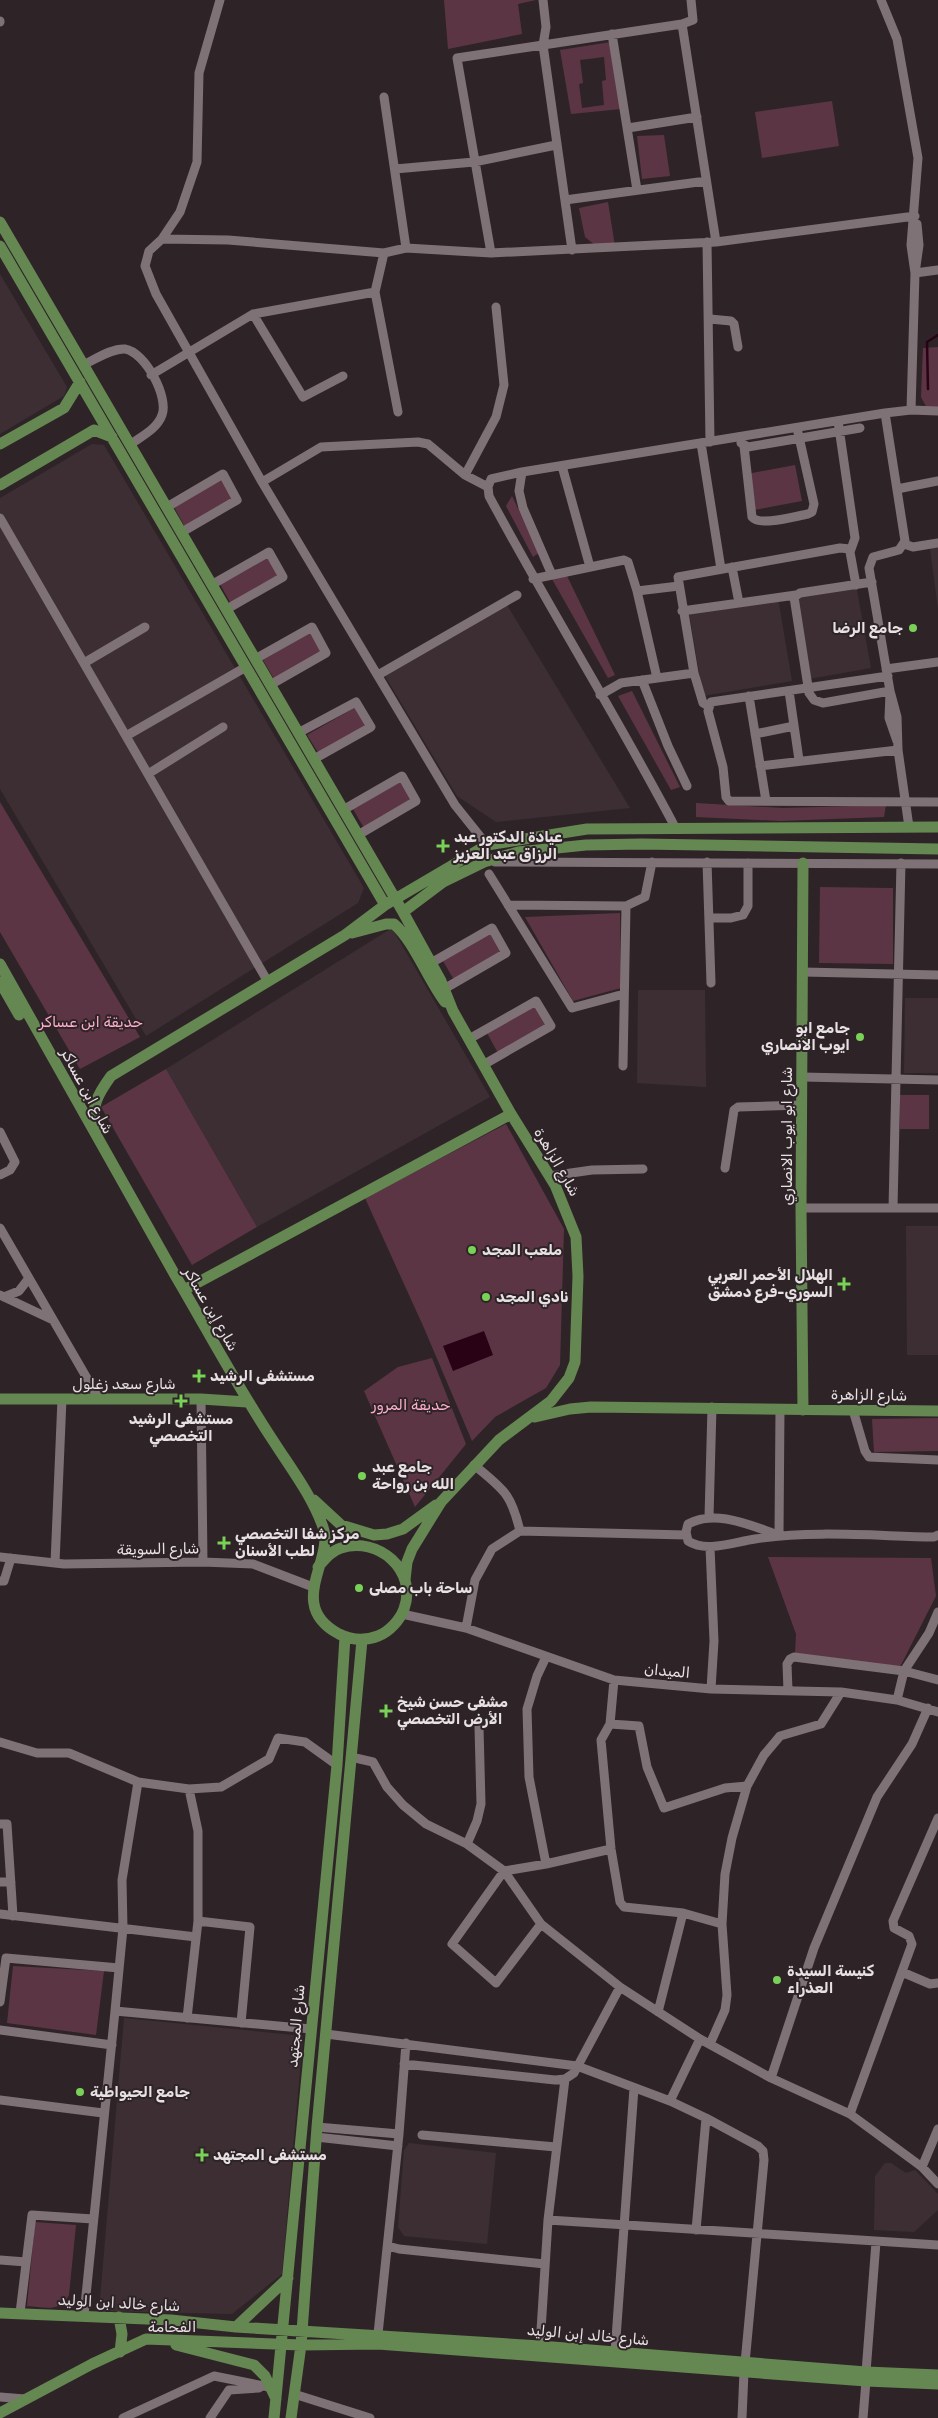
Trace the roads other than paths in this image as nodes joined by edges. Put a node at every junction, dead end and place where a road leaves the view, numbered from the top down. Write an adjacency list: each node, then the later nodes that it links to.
1 (228, 0): 5 (street)
2 (543, 0): 8 (street)
3 (691, 0): 6 (street)
4 (881, 0): 18 (street)
5 (220, 3): 20 (street)
6 (682, 24): 7 (street); 10 (street)
7 (612, 34): 8 (street); 11 (street)
8 (543, 45): 12 (street); 13 (street)
9 (384, 97): 14 (street)
10 (696, 117): 11 (street); 15 (street)
11 (628, 128): 16 (street)
12 (556, 145): 13 (street); 17 (street)
13 (474, 162): 14 (street); 25 (street)
14 (395, 169): 23 (street)
15 (706, 181): 16 (street); 21 (street)
16 (638, 190): 17 (street)
17 (564, 200): 24 (street)
18 (915, 216): 21 (street); 28 (street)
19 (0, 222): 35 (main road, شارع الزاهرة)
20 (162, 239): 26 (street); 34 (street)
21 (711, 242): 24 (street); 32 (street)
22 (0, 246): 38 (main road)
23 (406, 248): 25 (street); 26 (street)
24 (572, 250): 25 (street)
25 (491, 252)
26 (384, 253): 29 (street)
27 (938, 270): 28 (street)
28 (915, 273): 39 (street)
29 (375, 292): 31 (street); 41 (street)
30 (496, 307): 56 (street)
31 (253, 314): 34 (street); 37 (street)
32 (710, 319): 33 (street); 50 (street)
33 (738, 347)
34 (189, 352): 36 (street); 58 (street)
35 (85, 364): 36 (street); 52 (main road, شارع الزاهرة)
36 (151, 375): 52 (street)
37 (343, 376)
38 (80, 382): 47 (main road); 51 (main road)
39 (911, 410): 40 (street); 42 (street)
40 (938, 411)
41 (398, 412)
42 (885, 413): 43 (street); 61 (street)
43 (838, 421): 44 (street); 46 (street)
44 (798, 428): 48 (street); 49 (street)
45 (860, 428): 46 (street)
46 (839, 432): 49 (street); 67 (street)
47 (112, 437): 59 (main road); 87 (main road)
48 (740, 437): 50 (street); 53 (street)
49 (800, 439): 53 (street); 53 (street)
50 (706, 443): 54 (street); 70 (street)
51 (0, 444)
52 (131, 444): 62 (main road, شارع الزاهرة)
53 (744, 446)
54 (562, 466): 55 (street); 68 (street)
55 (522, 472): 60 (street); 71 (street)
56 (465, 475): 58 (street); 60 (street)
57 (938, 481): 61 (street)
58 (262, 482): 90 (street)
59 (0, 485)
60 (488, 487): 72 (street)
61 (897, 490): 66 (street)
62 (167, 507): 64 (main road, شارع الزاهرة); 64 (street)
63 (0, 518): 86 (street)
64 (182, 532): 74 (main road, شارع الزاهرة)
65 (938, 543): 66 (street)
66 (904, 544): 73 (street)
67 (850, 549): 69 (street); 75 (street)
68 (590, 567): 71 (street); 77 (street)
69 (732, 567): 70 (street); 80 (street)
70 (720, 569): 76 (street)
71 (552, 575): 72 (street)
72 (533, 579): 97 (street)
73 (872, 582): 75 (street); 89 (street)
74 (212, 584): 81 (main road, شارع الزاهرة); 81 (street)
75 (856, 585): 79 (street)
76 (678, 586): 77 (street); 82 (street)
77 (637, 591): 91 (street)
78 (517, 595): 90 (street)
79 (796, 595): 80 (street); 94 (street)
80 (739, 603): 82 (street)
81 (228, 609): 84 (main road, شارع الزاهرة)
82 (682, 611): 88 (street)
83 (145, 627): 86 (street)
84 (257, 658): 93 (main road, شارع الزاهرة); 93 (street)
85 (938, 662): 89 (street)
86 (84, 663): 104 (street)
87 (246, 667): 104 (street); 130 (main road)
88 (694, 673): 91 (street); 99 (street)
89 (887, 673): 94 (street); 96 (street)
90 (378, 675): 119 (street)
91 (657, 678): 92 (street)
92 (642, 680): 97 (street); 110 (street)
93 (270, 685): 102 (main road, شارع الزاهرة)
94 (808, 688): 95 (street); 96 (street)
95 (789, 691): 98 (street); 100 (street)
96 (890, 691): 105 (street)
97 (600, 695): 116 (street)
98 (749, 696): 99 (street); 103 (street)
99 (708, 706): 111 (street)
100 (794, 726): 103 (street); 107 (street)
101 (223, 727): 109 (street)
102 (298, 733): 106 (main road, شارع الزاهرة); 106 (street)
103 (755, 734): 108 (street)
104 (126, 736): 109 (street)
105 (898, 747): 107 (street); 112 (street)
106 (314, 759): 114 (main road, شارع الزاهرة)
107 (799, 760): 108 (street)
108 (760, 766): 111 (street)
109 (148, 774): 142 (street)
110 (687, 786)
111 (766, 801): 112 (street)
112 (905, 802): 113 (street); 115 (street)
113 (938, 802)
114 (344, 810): 118 (main road, شارع الزاهرة); 118 (street)
115 (909, 826): 116 (main road); 117 (main road)
116 (675, 827): 119 (main road)
117 (938, 827)
118 (358, 835): 129 (main road, شارع الزاهرة)
119 (487, 845): 129 (main road)
120 (938, 849): 121 (main road)
121 (484, 862): 122 (street); 133 (main road)
122 (652, 862): 123 (street); 132 (street)
123 (707, 862): 124 (street); 134 (street)
124 (748, 863): 125 (street); 134 (street)
125 (803, 863): 126 (street); 138 (main road, شارع ابو ايوب الانصاري)
126 (901, 863): 127 (street); 139 (street)
127 (938, 864)
128 (489, 874): 131 (street)
129 (396, 900): 130 (main road); 133 (main road, شارع الزاهرة)
130 (385, 905): 135 (main road)
131 (508, 905): 132 (street); 145 (street)
132 (626, 906): 145 (street)
133 (403, 912): 136 (main road, شارع الزاهرة)
134 (709, 918): 143 (street)
135 (345, 935): 142 (main road); 146 (main road, شارع الزاهرة)
136 (431, 963): 144 (main road, شارع الزاهرة); 144 (street)
137 (0, 964): 156 (main road, شارع ابن عساكر)
138 (803, 972): 139 (street); 150 (main road, شارع ابو ايوب الانصاري)
139 (898, 974): 140 (street); 151 (street)
140 (938, 975)
141 (0, 982): 156 (main road, شارع ابن عساكر)
142 (268, 982): 156 (main road)
143 (711, 983)
144 (444, 989): 146 (main road, شارع الزاهرة)
145 (624, 994): 149 (street)
146 (453, 1011): 147 (main road, شارع الزاهرة)
147 (469, 1039): 148 (main road, شارع الزاهرة); 148 (street)
148 (483, 1065): 154 (main road, شارع الزاهرة)
149 (623, 1066)
150 (802, 1077): 151 (street); 153 (main road, شارع ابو ايوب الانصاري)
151 (896, 1080): 152 (street); 162 (street)
152 (938, 1080)
153 (802, 1104): 157 (street); 161 (main road, شارع ابو ايوب الانصاري)
154 (511, 1114): 160 (main road, شارع الزاهرة); 166 (main road)
155 (0, 1132): 159 (street)
156 (101, 1146): 166 (main road, شارع إبن عساكر)
157 (726, 1168)
158 (643, 1169): 160 (street)
159 (0, 1175)
160 (550, 1176): 179 (main road, شارع الزاهرة)
161 (801, 1208): 162 (street); 176 (main road, شارع ابو ايوب الانصاري)
162 (893, 1208): 163 (street)
163 (938, 1208)
164 (0, 1228): 165 (street)
165 (29, 1278): 167 (street); 168 (street)
166 (184, 1290): 173 (main road, شارع إبن عساكر)
167 (2, 1296): 168 (street)
168 (53, 1320): 171 (street)
169 (0, 1399): 170 (main road, شارع سعد زغلول)
170 (62, 1399): 171 (main road, شارع سعد زغلول); 193 (street)
171 (99, 1399): 172 (main road, شارع سعد زغلول)
172 (201, 1399): 173 (main road, شارع سعد زغلول); 192 (street)
173 (247, 1402): 182 (main road, شارع إبن عساكر)
174 (712, 1407): 175 (main road, شارع الزاهرة); 179 (main road, شارع الزاهرة); 184 (street)
175 (780, 1409): 176 (main road, شارع الزاهرة); 187 (street)
176 (803, 1410): 177 (main road, شارع الزاهرة)
177 (853, 1410): 178 (main road, شارع الزاهرة); 180 (street)
178 (938, 1411)
179 (531, 1418): 181 (main road, شارع الزاهرة)
180 (938, 1460)
181 (474, 1466): 183 (main road, شارع الزاهرة); 185 (street)
182 (311, 1498): 183 (main road); 194 (main road, شارع إبن عساكر)
183 (441, 1502): 195 (main road, شارع الزاهرة)
184 (709, 1517): 186 (street); 187 (street)
185 (520, 1531): 186 (street); 200 (street)
186 (686, 1535): 189 (street)
187 (779, 1535): 188 (street); 189 (street)
188 (937, 1537)
189 (710, 1547): 207 (street)
190 (0, 1557): 191 (street, شارع السويقة)
191 (11, 1558): 193 (street, شارع السويقة); 196 (street)
192 (203, 1562): 193 (street, شارع السويقة); 197 (street, شارع السويقة)
193 (55, 1563)
194 (318, 1566): 195 (main road); 197 (main road)
195 (406, 1580): 199 (main road)
196 (0, 1581)
197 (312, 1587): 201 (main road)
198 (938, 1612): 204 (street)
199 (402, 1614): 200 (street, الميدان); 202 (main road)
200 (466, 1628): 203 (street, الميدان)
201 (345, 1637): 202 (main road); 217 (main road, شارع المجتهد)
202 (362, 1640): 216 (main road, شارع المجتهد)
203 (546, 1657): 205 (street, الميدان); 225 (street)
204 (904, 1671): 206 (street); 208 (street); 210 (street)
205 (614, 1680): 207 (street, الميدان); 213 (street)
206 (938, 1680)
207 (711, 1689): 208 (street, الميدان)
208 (788, 1691): 209 (street, الميدان)
209 (841, 1692): 210 (street, الميدان); 219 (street)
210 (897, 1700): 211 (street, الميدان)
211 (928, 1708): 212 (street, الميدان); 255 (street)
212 (938, 1712)
213 (610, 1724): 219 (street); 224 (street)
214 (479, 1727): 223 (street)
215 (0, 1742): 218 (street)
216 (351, 1756): 223 (street); 248 (main road, شارع المجتهد)
217 (337, 1765): 220 (street); 246 (main road, شارع المجتهد)
218 (138, 1782): 220 (street); 235 (street)
219 (747, 1786): 234 (street)
220 (189, 1789): 232 (street)
221 (938, 1818): 238 (street)
222 (0, 1824): 228 (street)
223 (467, 1844): 226 (street)
224 (611, 1849): 225 (street); 230 (street)
225 (546, 1864): 226 (street)
226 (504, 1871): 233 (street); 233 (street)
227 (0, 1882): 228 (street)
228 (11, 1882): 231 (street)
229 (0, 1914): 231 (street)
230 (683, 1914): 234 (street); 243 (street)
231 (13, 1916): 235 (street)
232 (198, 1922): 236 (street); 245 (street)
233 (541, 1924): 240 (street)
234 (722, 1924): 251 (street)
235 (123, 1928): 236 (street); 237 (street)
236 (196, 1937): 244 (street)
237 (119, 1968): 241 (street); 242 (street)
238 (902, 1972): 239 (street); 261 (street)
239 (938, 1983)
240 (620, 1987): 243 (street); 254 (street)
241 (0, 1998)
242 (115, 2011): 244 (street); 252 (street)
243 (658, 2012): 249 (street)
244 (187, 2018): 245 (street)
245 (241, 2023): 246 (street)
246 (311, 2029): 282 (main road, شارع المجتهد)
247 (0, 2030): 252 (street)
248 (326, 2034): 250 (street); 264 (main road, شارع المجتهد)
249 (700, 2039): 251 (street); 259 (street)
250 (406, 2043): 253 (street); 254 (street)
251 (710, 2044): 255 (street)
252 (112, 2045): 260 (street)
253 (404, 2064): 256 (street); 265 (street)
254 (577, 2066): 256 (street); 257 (street)
255 (771, 2078): 261 (street)
256 (565, 2079): 268 (street)
257 (634, 2088): 259 (street); 273 (street)
258 (0, 2100): 260 (street)
259 (670, 2101): 262 (street)
260 (103, 2113): 271 (street)
261 (850, 2114): 269 (street)
262 (706, 2118): 274 (street); 275 (street)
263 (938, 2129): 269 (street)
264 (316, 2132): 265 (street); 267 (street); 290 (main road, شارع المجتهد)
265 (399, 2134): 267 (street)
266 (422, 2135): 268 (street)
267 (398, 2146): 278 (street)
268 (556, 2147): 272 (street)
269 (922, 2167): 270 (street)
270 (938, 2184)
271 (93, 2219): 280 (street); 285 (street)
272 (548, 2220): 273 (street); 281 (street)
273 (623, 2225): 274 (street); 297 (street)
274 (696, 2230): 275 (street)
275 (758, 2235): 276 (street); 298 (street)
276 (876, 2242): 277 (street); 300 (street)
277 (938, 2245)
278 (388, 2246): 281 (street); 291 (street)
279 (0, 2260): 280 (street)
280 (26, 2262): 284 (street)
281 (545, 2264): 295 (street)
282 (288, 2278): 288 (main road); 289 (main road, شارع المجتهد)
283 (0, 2313): 284 (main road, شارع خالد ابن الوليد)
284 (20, 2313): 285 (main road, شارع خالد ابن الوليد)
285 (84, 2315): 286 (main road, شارع خالد ابن الوليد)
286 (119, 2317): 287 (main road, شارع خالد ابن الوليد); 296 (main road)
287 (171, 2320): 288 (main road, شارع خالد ابن الوليد); 292 (main road)
288 (236, 2327): 289 (main road, شارع خالد إبن الوليد)
289 (283, 2330): 290 (main road, شارع خالد إبن الوليد); 293 (main road, شارع المجتهد)
290 (302, 2331): 291 (main road, شارع خالد إبن الوليد); 294 (main road, شارع المجتهد)
291 (378, 2334): 295 (main road, شارع خالد إبن الوليد)
292 (152, 2340): 293 (main road, الفحامة); 296 (main road, الفحامة); 302 (main road)
293 (282, 2344): 294 (main road, الفحامة); 306 (main road, شارع المجتهد)
294 (301, 2345): 298 (main road, شارع خالد إبن الوليد); 303 (main road, شارع المجتهد)
295 (540, 2346): 297 (main road, شارع خالد إبن الوليد)
296 (120, 2352): 305 (main road, الفحامة)
297 (615, 2352): 298 (main road, شارع خالد إبن الوليد)
298 (745, 2367): 300 (main road, شارع خالد إبن الوليد); 313 (street)
299 (938, 2375): 300 (main road, شارع خالد إبن الوليد)
300 (866, 2377): 301 (main road, شارع خالد إبن الوليد); 314 (street)
301 (938, 2384)
302 (269, 2387): 306 (main road); 308 (street); 309 (street)
303 (294, 2394): 311 (main road, شارع المجتهد); 312 (street)
304 (0, 2397): 305 (street)
305 (24, 2399): 307 (main road, الفحامة)
306 (276, 2399): 310 (main road, شارع المجتهد)
307 (0, 2413)
308 (123, 2418)
309 (210, 2418)
310 (274, 2418)
311 (291, 2418)
312 (370, 2418)
313 (742, 2418)
314 (863, 2418)

